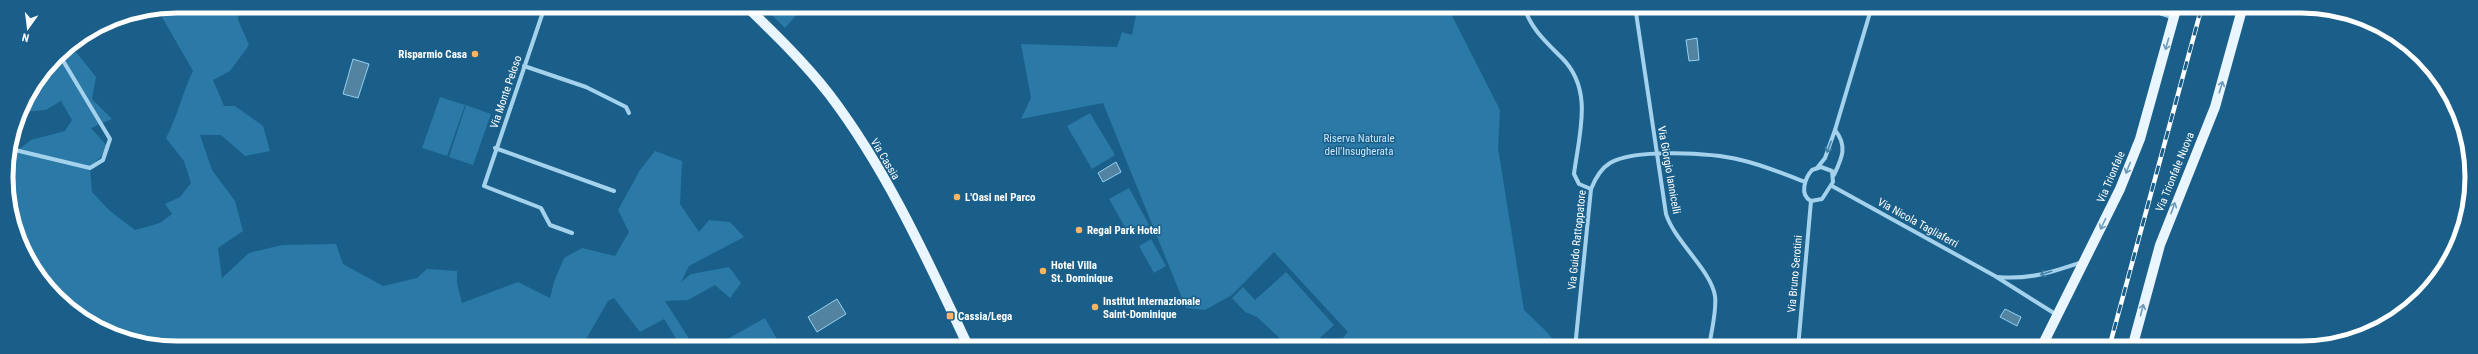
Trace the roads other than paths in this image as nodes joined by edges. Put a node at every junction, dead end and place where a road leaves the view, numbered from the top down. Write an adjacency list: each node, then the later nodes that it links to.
1 (543, 13): 11 (street, Via Monte Peloso)
2 (753, 13): 28 (main road, Via Cassia)
3 (1527, 13): 21 (street)
4 (1636, 13): 16 (street, Via Giorgio Iannicelli)
5 (1870, 13): 13 (street)
6 (2158, 13): 9 (street)
7 (2175, 13): 9 (main road, Via Trionfale)
8 (2241, 13): 33 (main road, Via Trionfale Nuova, one-way to 8)
9 (2174, 19): 25 (main road, Via Trionfale, one-way to 25)
10 (62, 60): 15 (street)
11 (524, 66): 12 (street); 14 (street, Via Monte Peloso)
12 (629, 113)
13 (1835, 130): 17 (street, one-way to 17); 18 (street)
14 (495, 148): 22 (street); 24 (street, Via Monte Peloso)
15 (15, 150)
16 (1656, 154): 19 (street); 21 (street, Via Guido Rattoppatore); 30 (street, Via Giorgio Iannicelli)
17 (1817, 168): 18 (street); 19 (street)
18 (1834, 175): 20 (street)
19 (1805, 182): 23 (street)
20 (1832, 186): 23 (street); 26 (street, Via Nicola Tagliaferri)
21 (1591, 190): 29 (street, Via Guido Rattoppatore)
22 (614, 191)
23 (1811, 201): 31 (street, Via Bruno Serotini)
24 (572, 233)
25 (2084, 262): 26 (street, Via Nicola Tagliaferri, one-way to 26); 27 (main road, Via Trionfale)
26 (1995, 276): 27 (street, Via Nicola Tagliaferri)
27 (2057, 315): 32 (main road, Via Trionfale)
28 (966, 341)
29 (1576, 341)
30 (1710, 341)
31 (1799, 341)
32 (2044, 341)
33 (2134, 341)

